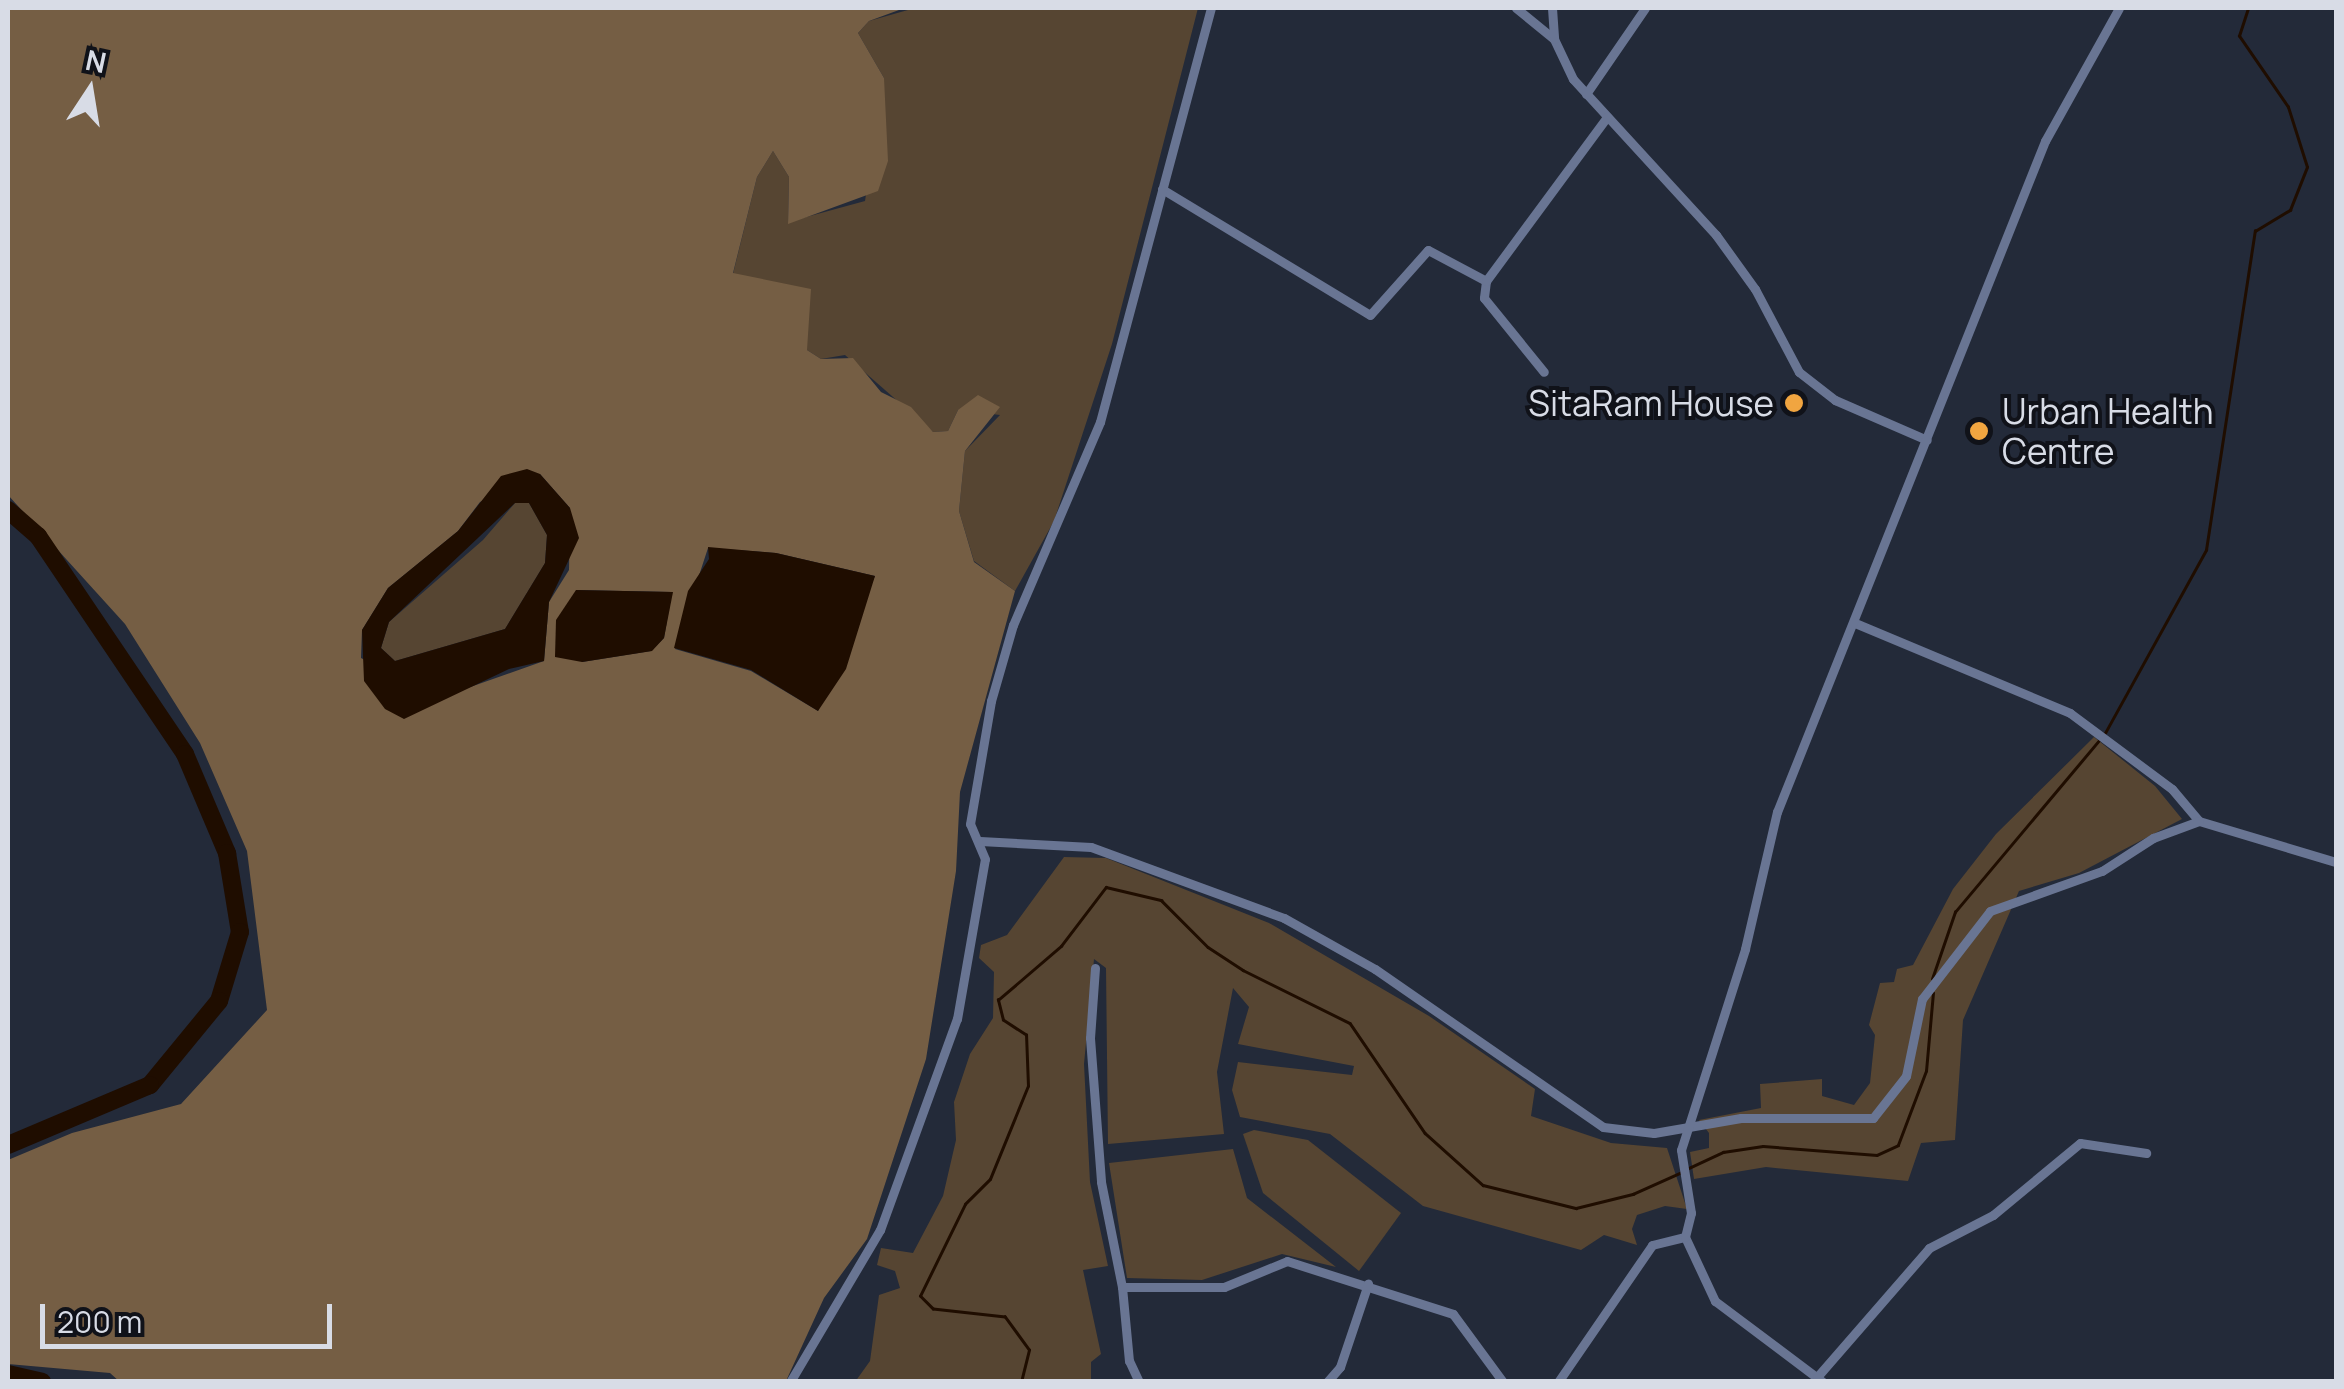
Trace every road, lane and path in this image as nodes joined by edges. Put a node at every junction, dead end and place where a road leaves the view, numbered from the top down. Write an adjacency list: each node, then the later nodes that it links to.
1 (1211, 8): 9 (street)
2 (1516, 8): 6 (street)
3 (1552, 8): 6 (street)
4 (1645, 8): 7 (street)
5 (2119, 8): 12 (street)
6 (1554, 39): 7 (street)
7 (1586, 94): 8 (street)
8 (1607, 117): 10 (street); 12 (street)
9 (1162, 189): 10 (street); 15 (street)
10 (1486, 281): 11 (street)
11 (1544, 372)
12 (1927, 440): 13 (street)
13 (1855, 623): 14 (street); 18 (street)
14 (2198, 820): 16 (street); 18 (street)
15 (980, 841): 18 (street); 24 (street)
16 (2336, 862)
17 (1095, 968): 22 (street)
18 (1686, 1131): 20 (street)
19 (2146, 1152): 23 (street)
20 (1685, 1237): 23 (street); 28 (street)
21 (1368, 1284): 22 (street); 26 (street); 27 (street)
22 (1122, 1287): 25 (street)
23 (1820, 1380)
24 (790, 1382)
25 (1139, 1382)
26 (1328, 1382)
27 (1503, 1382)
28 (1558, 1382)

